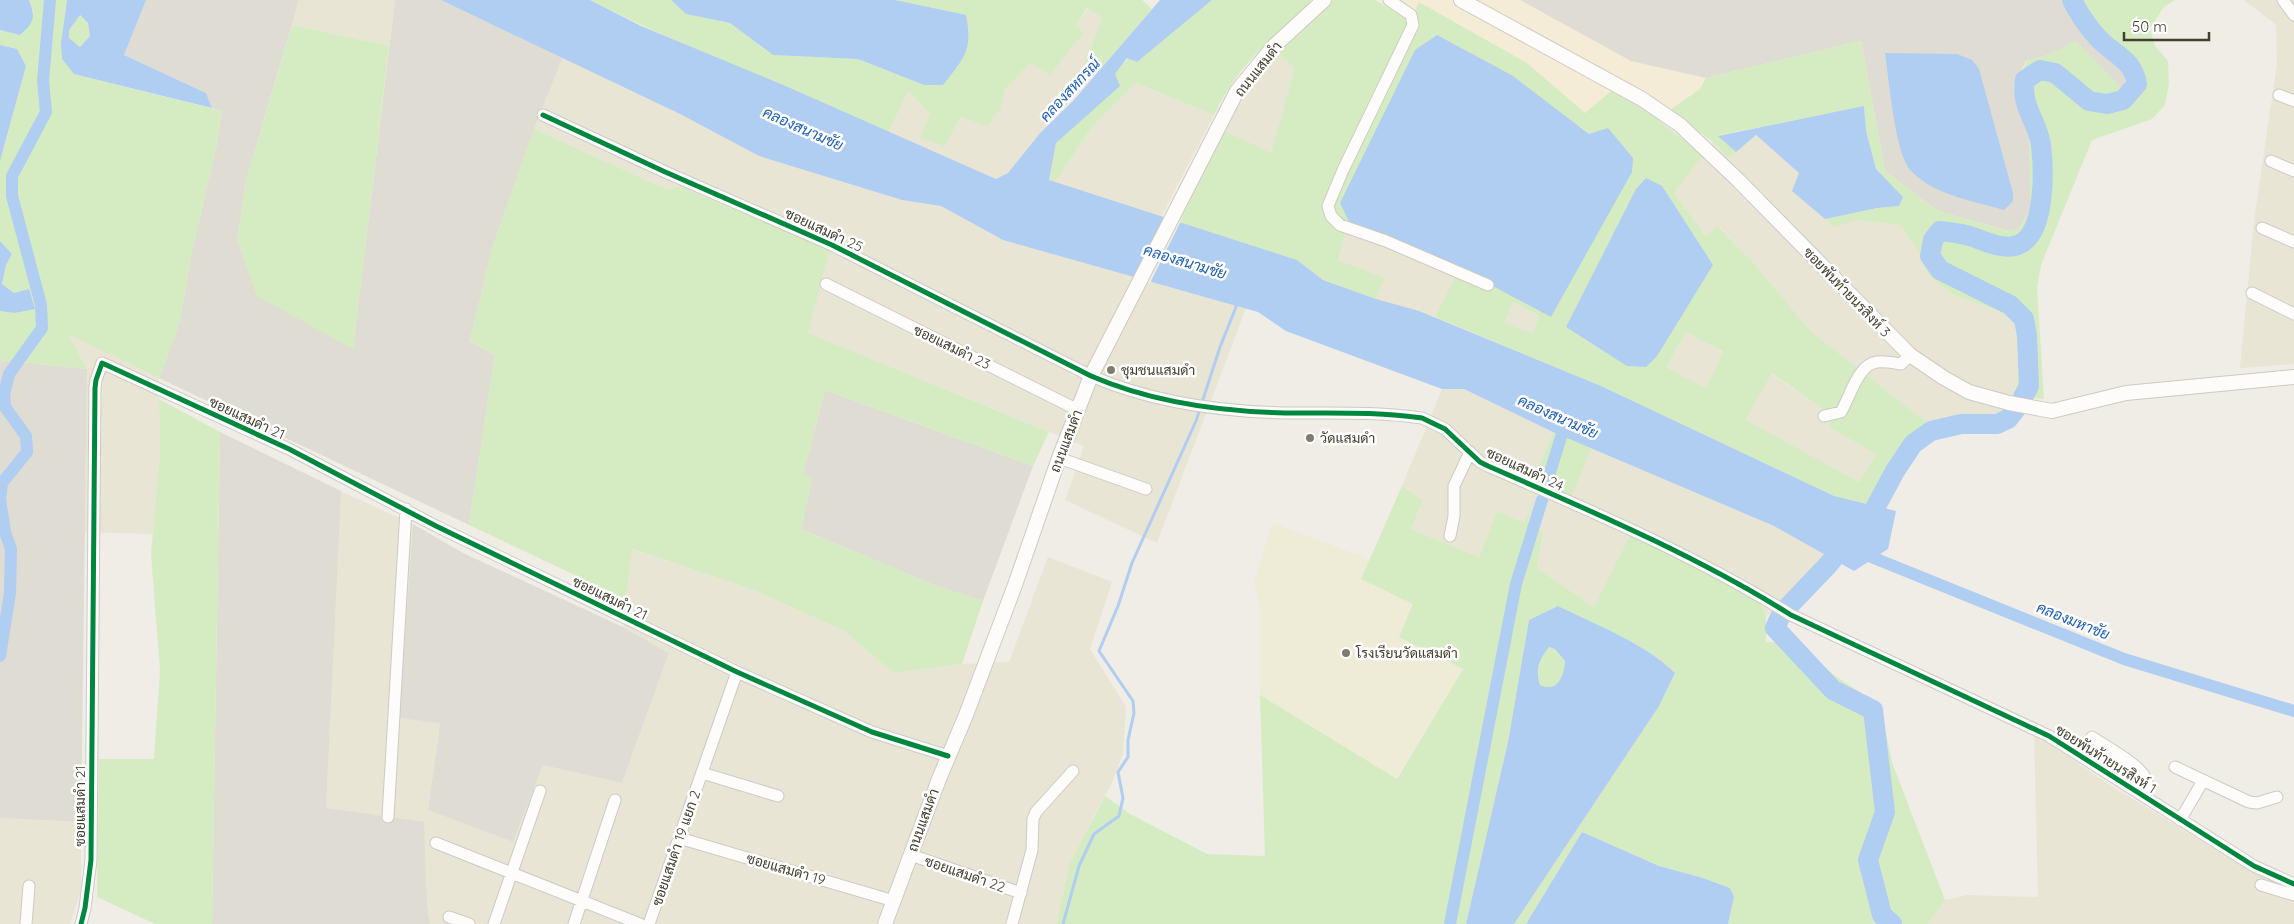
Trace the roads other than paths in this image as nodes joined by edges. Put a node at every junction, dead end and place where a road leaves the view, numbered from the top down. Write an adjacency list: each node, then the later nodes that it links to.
1 (1324, 0): 18 (street, ถนนแสมดำ)
2 (1389, 0): 14 (street)
3 (1461, 0): 17 (street, ซอยพันท้ายนรสิงห์ 3)
4 (2283, 0): 5 (street)
5 (2294, 15)
6 (2279, 95): 7 (street)
7 (2294, 101)
8 (543, 116): 18 (street, ซอยแสมดำ 25)
9 (2271, 161): 10 (street)
10 (2294, 171)
11 (2262, 228): 12 (street)
12 (2294, 242)
13 (826, 284): 20 (street, ซอยแสมดำ 23)
14 (1488, 285)
15 (2252, 293): 16 (street)
16 (2294, 314)
17 (1910, 355): 19 (street, ซอยพันท้ายนรสิงห์ 3); 21 (street)
18 (1091, 376): 20 (street, ถนนแสมดำ); 22 (street, ซอยแสมดำ 24)
19 (2294, 377)
20 (1078, 410): 23 (street, ถนนแสมดำ)
21 (1824, 416)
22 (1470, 452): 26 (street); 27 (street, ซอยแสมดำ 24)
23 (1059, 458): 24 (street); 30 (street, ถนนแสมดำ)
24 (1146, 489)
25 (406, 509): 28 (street, ซอยแสมดำ 21); 40 (street); 55 (street, ซอยแสมดำ 21)
26 (1450, 536)
27 (1791, 615): 37 (street, ซอยพันท้ายนรสิงห์ 1)
28 (737, 672): 30 (street, ซอยแสมดำ 21); 33 (street, ซอยแสมดำ 19 แยก 2)
29 (2092, 737): 37 (street)
30 (948, 756): 44 (street, ถนนแสมดำ)
31 (2175, 767): 34 (street)
32 (1073, 771): 49 (street)
33 (702, 772): 36 (street); 42 (street, ซอยแสมดำ 19 แยก 2)
34 (2203, 781): 38 (street); 41 (street)
35 (540, 791): 45 (street)
36 (778, 796)
37 (2145, 796): 41 (street, ซอยพันท้ายนรสิงห์ 1)
38 (2278, 798)
39 (615, 800): 51 (street)
40 (388, 816)
41 (2180, 820): 46 (street, ซอยพันท้ายนรสิงห์ 1)
42 (678, 838): 52 (street, ซอยแสมดำ 19); 60 (street, ซอยแสมดำ 19 แยก 2)
43 (436, 843): 45 (street)
44 (910, 855): 49 (street, ซอยแสมดำ 22); 52 (street, ถนนแสมดำ)
45 (512, 873): 51 (street); 57 (street)
46 (2294, 884)
47 (2261, 885): 50 (street)
48 (29, 886): 54 (street)
49 (1020, 893): 62 (street)
50 (2294, 895)
51 (581, 901): 58 (street); 59 (street)
52 (894, 901): 61 (street, ถนนแสมดำ)
53 (449, 917): 56 (street)
54 (26, 924)
55 (81, 924)
56 (469, 924)
57 (494, 924)
58 (574, 924)
59 (640, 924)
60 (649, 924)
61 (885, 924)
62 (1012, 924)

